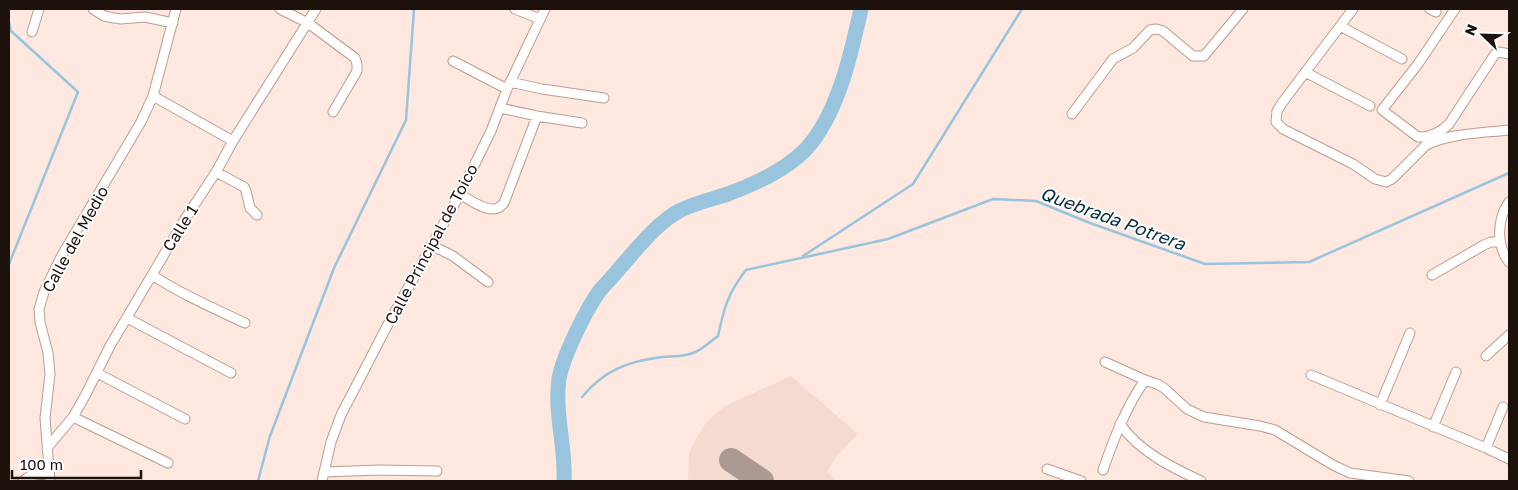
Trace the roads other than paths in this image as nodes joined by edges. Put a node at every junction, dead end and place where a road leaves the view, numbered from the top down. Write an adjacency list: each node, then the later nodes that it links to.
1 (39, 9): 15 (street)
2 (93, 9): 12 (street)
3 (176, 9): 12 (street, Calle del Medio)
4 (280, 9): 13 (street)
5 (316, 9): 13 (street, Calle 1)
6 (515, 9): 11 (street)
7 (545, 9): 11 (street, Calle Principal de Toico)
8 (1243, 9): 26 (street)
9 (1353, 9): 14 (street)
10 (1455, 9): 16 (street)
11 (540, 19): 20 (street, Calle Principal de Toico)
12 (173, 23): 21 (street, Calle del Medio)
13 (308, 23): 25 (street); 30 (street, Calle 1)
14 (1340, 26): 17 (street); 19 (street)
15 (32, 32)
16 (1509, 54)
17 (1402, 59)
18 (453, 61): 20 (street)
19 (1305, 72): 23 (street); 29 (street)
20 (509, 85): 22 (street); 24 (street, Calle Principal de Toico)
21 (153, 96): 30 (street); 58 (street, Calle del Medio)
22 (604, 98)
23 (1370, 106)
24 (500, 108): 27 (street); 32 (street, Calle Principal de Toico)
25 (333, 112)
26 (1072, 114)
27 (538, 116): 28 (street); 32 (street)
28 (582, 123)
29 (1509, 130)
30 (233, 141): 31 (street, Calle 1)
31 (216, 172): 34 (street); 38 (street, Calle 1)
32 (460, 194): 36 (street, Calle Principal de Toico)
33 (1509, 202): 35 (street)
34 (257, 215)
35 (1500, 242): 37 (street); 39 (street)
36 (431, 245): 40 (street); 66 (street, Calle Principal de Toico)
37 (1509, 262)
38 (152, 275): 41 (street, Calle 1); 42 (street)
39 (1432, 275)
40 (488, 282)
41 (127, 318): 48 (street, Calle 1); 49 (street)
42 (246, 323)
43 (1410, 333): 52 (street)
44 (1509, 335): 45 (street)
45 (1486, 356)
46 (1106, 362): 51 (street)
47 (1456, 372): 57 (street)
48 (97, 373): 54 (street, Calle 1); 55 (street)
49 (231, 373)
50 (1311, 375): 52 (street)
51 (1145, 380): 56 (street); 70 (street)
52 (1380, 405): 57 (street)
53 (1503, 407): 59 (street)
54 (73, 417): 58 (street, Calle 1); 61 (street)
55 (185, 419)
56 (1120, 424): 63 (street); 69 (street)
57 (1433, 427): 59 (street)
58 (47, 448): 65 (street, Calle del Medio)
59 (1486, 448): 60 (street)
60 (1509, 459)
61 (168, 463)
62 (1047, 469): 68 (street)
63 (1104, 470)
64 (437, 471): 66 (street)
65 (50, 477): 67 (street)
66 (323, 477)
67 (23, 481)
68 (1081, 481)
69 (1201, 481)
70 (1409, 481)

